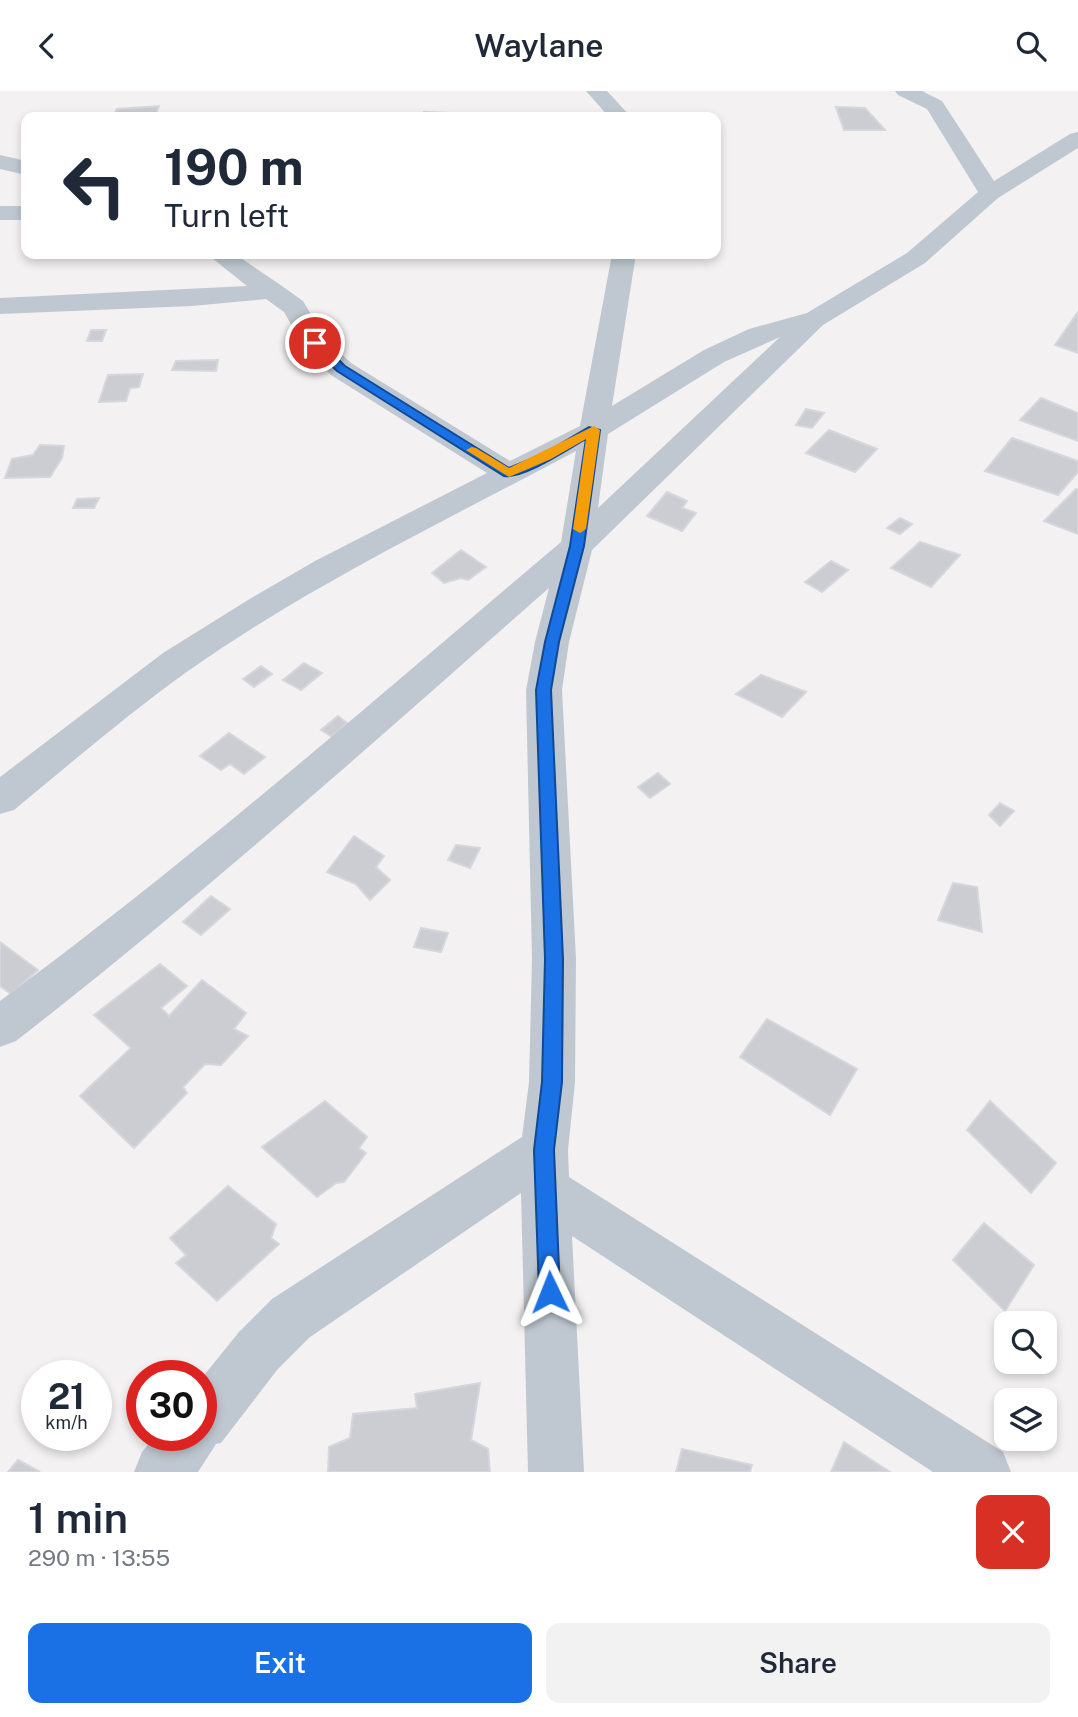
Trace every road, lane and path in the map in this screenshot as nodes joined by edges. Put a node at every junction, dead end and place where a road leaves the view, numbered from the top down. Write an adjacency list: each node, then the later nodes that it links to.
1 (597, 91): 3 (street)
2 (905, 91): 7 (street)
3 (616, 112)
4 (1078, 139): 7 (street)
5 (0, 162): 6 (street)
6 (21, 167)
7 (990, 193): 14 (street)
8 (21, 212): 9 (street)
9 (0, 213)
10 (226, 259): 12 (street)
11 (623, 259): 15 (street)
12 (273, 291): 13 (street); 16 (street)
13 (0, 306)
14 (816, 319): 15 (street); 17 (street)
15 (594, 430): 16 (street); 17 (street)
16 (509, 473): 18 (street)
17 (577, 546): 19 (street); 20 (street)
18 (0, 799)
19 (0, 1027)
20 (545, 1170): 21 (street); 24 (street); 25 (street)
21 (217, 1403)
22 (179, 1451): 23 (street)
23 (162, 1472)
24 (556, 1472)
25 (984, 1472)

